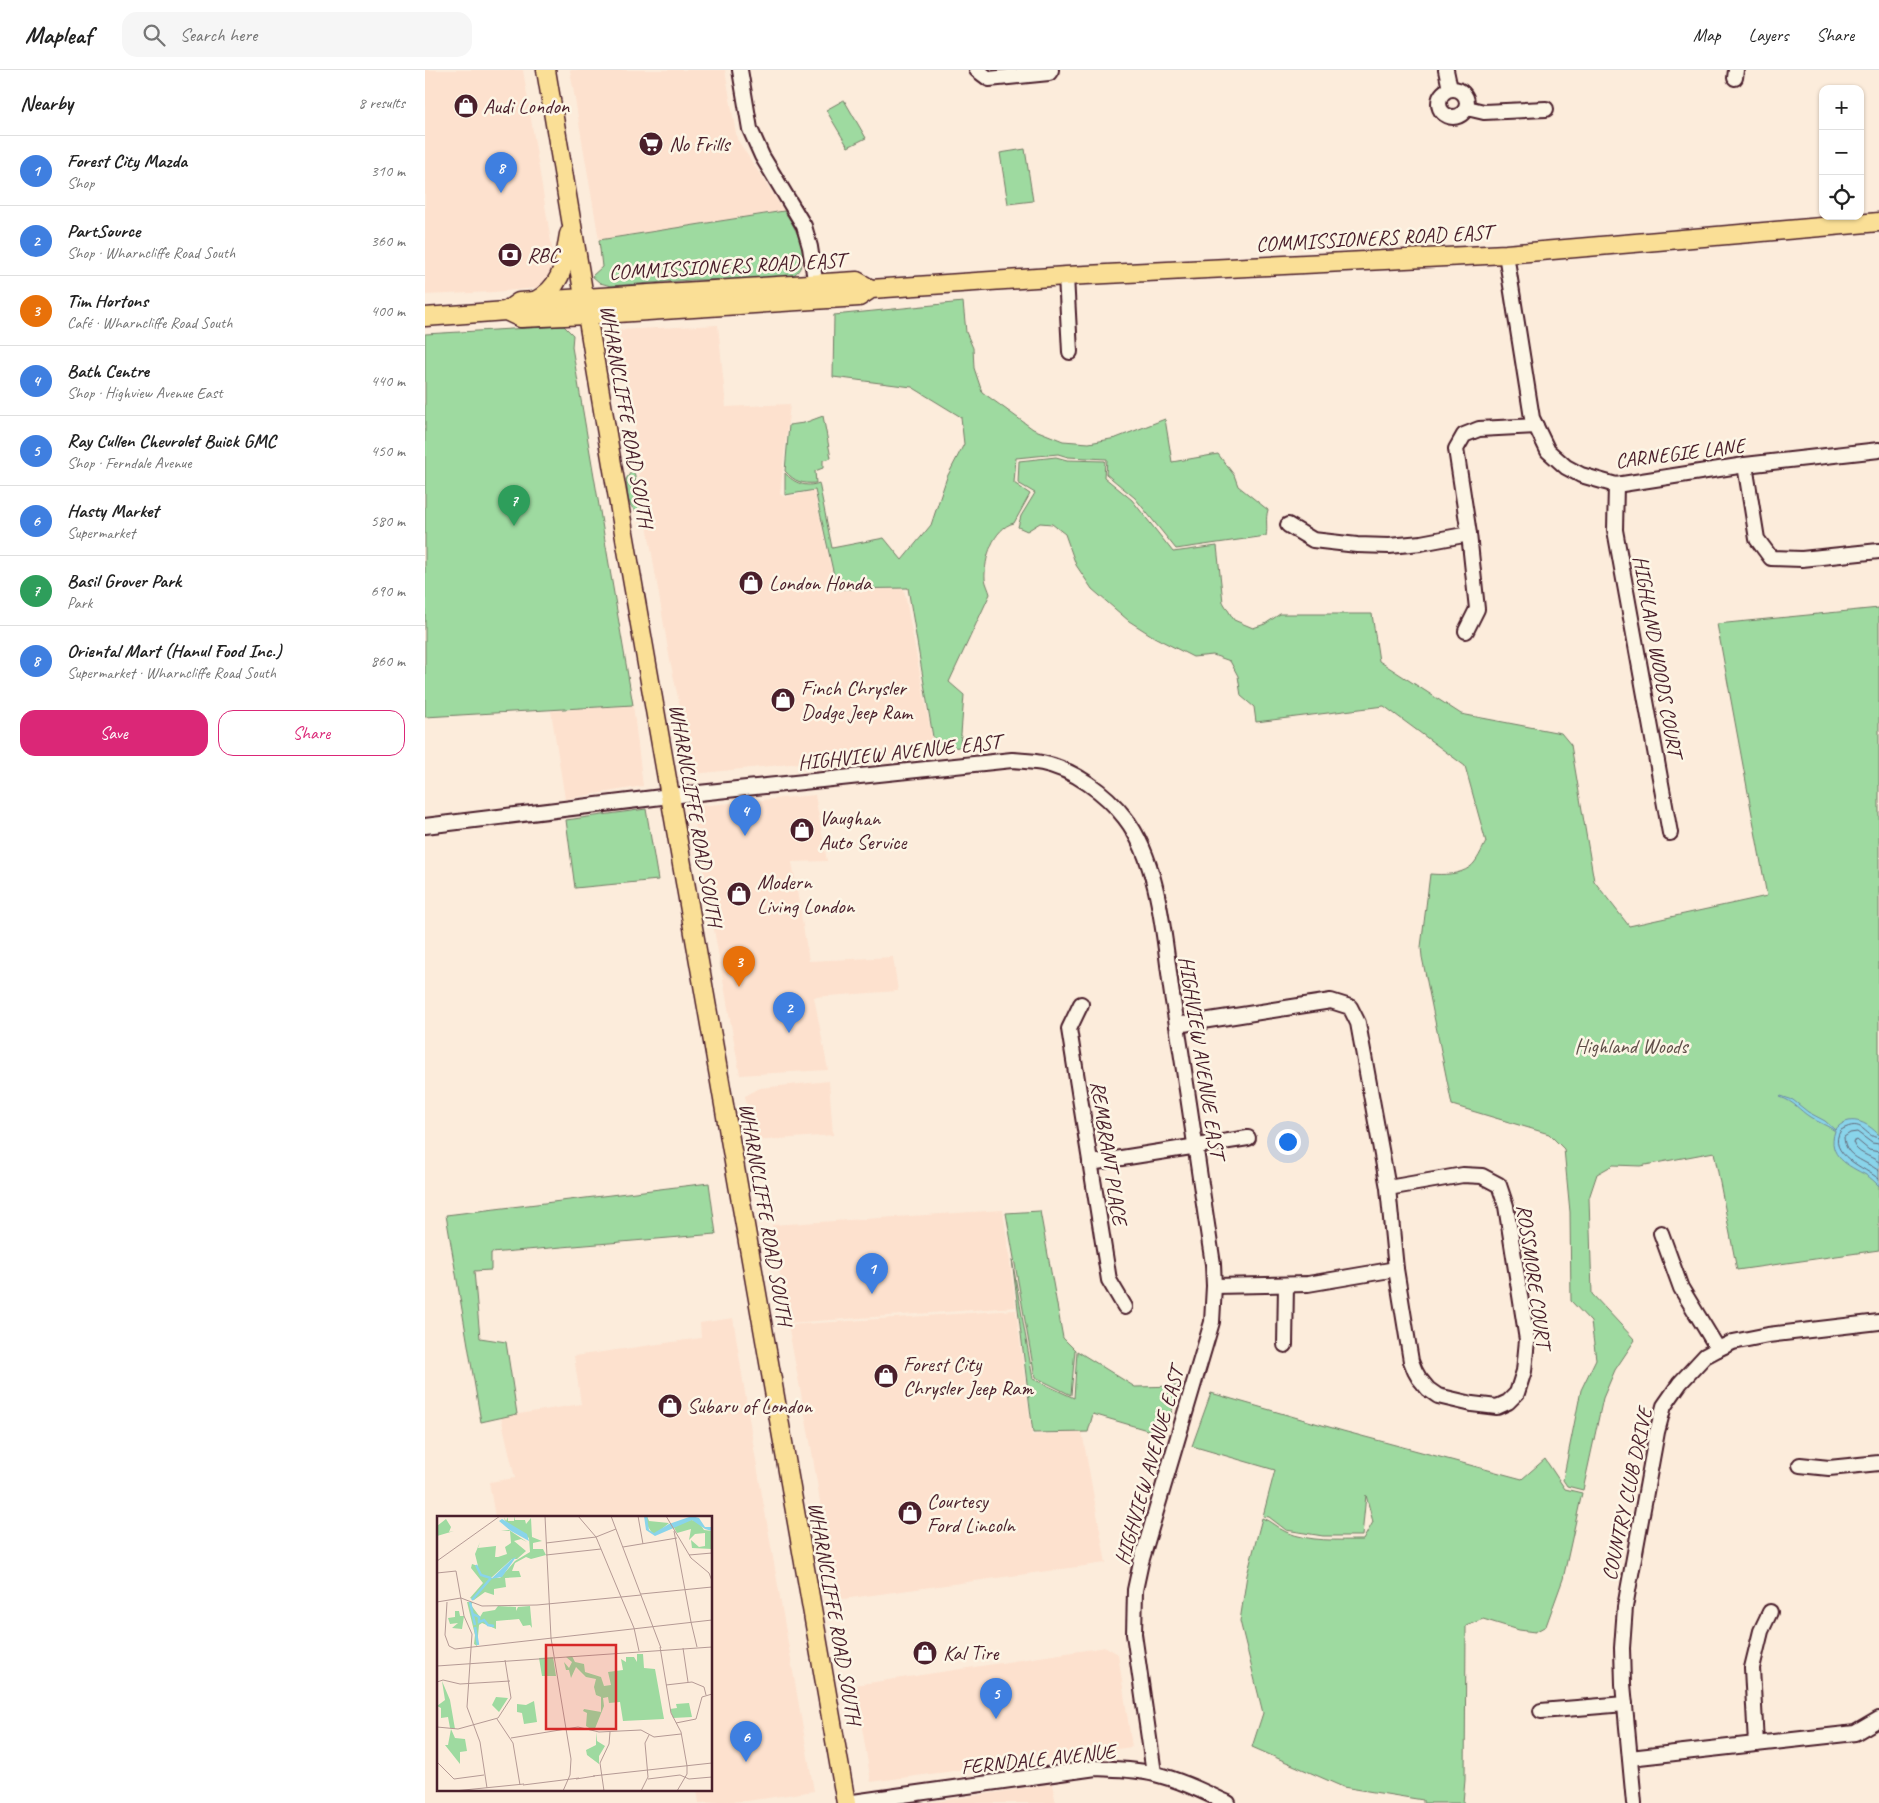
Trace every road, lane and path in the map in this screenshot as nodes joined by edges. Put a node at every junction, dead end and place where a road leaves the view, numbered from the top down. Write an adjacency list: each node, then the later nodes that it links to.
1 (546, 70): 9 (main road, WHARNCLIFFE ROAD SOUTH)
2 (740, 70): 13 (street)
3 (977, 70): 4 (street)
4 (1051, 70)
5 (1446, 70): 6 (street)
6 (1450, 89): 7 (street); 7 (street)
7 (1467, 108): 8 (street)
8 (1546, 109)
9 (571, 218): 14 (main road, WHARNCLIFFE ROAD SOUTH); 15 (main road)
10 (1879, 222): 11 (main road, COMMISSIONERS ROAD EAST)
11 (1506, 254): 12 (main road, COMMISSIONERS ROAD EAST); 20 (street, CARNEGIE LANE)
12 (1066, 276): 13 (main road, COMMISSIONERS ROAD EAST); 19 (street)
13 (816, 291): 14 (main road, COMMISSIONERS ROAD EAST); 17 (main road, COMMISSIONERS ROAD EAST)
14 (584, 297): 15 (main road, COMMISSIONERS ROAD EAST); 17 (main road, WHARNCLIFFE ROAD SOUTH)
15 (535, 301): 16 (main road, COMMISSIONERS ROAD EAST)
16 (506, 311): 17 (main road, COMMISSIONERS ROAD EAST); 18 (main road)
17 (587, 315): 28 (main road, WHARNCLIFFE ROAD SOUTH)
18 (425, 317)
19 (1070, 352)
20 (1536, 426): 23 (street, CARNEGIE LANE); 25 (street)
21 (1879, 450): 22 (street, CARNEGIE LANE)
22 (1745, 466): 23 (street, CARNEGIE LANE); 26 (street)
23 (1616, 485): 30 (street, HIGHLAND WOODS COURT)
24 (1288, 525): 25 (street)
25 (1469, 534): 27 (street)
26 (1879, 551)
27 (1466, 631)
28 (670, 796): 29 (street, HIGHVIEW AVENUE EAST); 32 (street, HIGHVIEW AVENUE EAST); 54 (main road, WHARNCLIFFE ROAD SOUTH)
29 (425, 826)
30 (1670, 833)
31 (1081, 1004): 35 (street, REMBRANT PLACE)
32 (1177, 1025): 34 (street, HIGHVIEW AVENUE EAST); 36 (street, ROSSMORE COURT)
33 (1248, 1138): 34 (street)
34 (1195, 1147): 35 (street); 40 (street, HIGHVIEW AVENUE EAST)
35 (1090, 1163): 41 (street, REMBRANT PLACE)
36 (1387, 1188): 38 (street, ROSSMORE COURT); 38 (street, ROSSMORE COURT)
37 (1661, 1233): 44 (street)
38 (1396, 1269): 39 (street)
39 (1286, 1285): 40 (street); 43 (street)
40 (1214, 1286): 53 (street, HIGHVIEW AVENUE EAST)
41 (1125, 1307)
42 (1879, 1322): 44 (street, COUNTRY CLUB DRIVE)
43 (1285, 1345)
44 (1718, 1349): 48 (street, COUNTRY CLUB DRIVE)
45 (1879, 1463): 46 (street)
46 (1800, 1465)
47 (1770, 1612): 51 (street)
48 (1625, 1704): 49 (street); 52 (street, COUNTRY CLUB DRIVE)
49 (1541, 1712)
50 (1879, 1719): 51 (street)
51 (1756, 1744): 52 (street)
52 (1630, 1758): 56 (street, COUNTRY CLUB DRIVE)
53 (1154, 1773): 54 (street, FERNDALE AVENUE); 55 (street, FERNDALE AVENUE)
54 (846, 1803)
55 (1228, 1803)
56 (1634, 1803)

